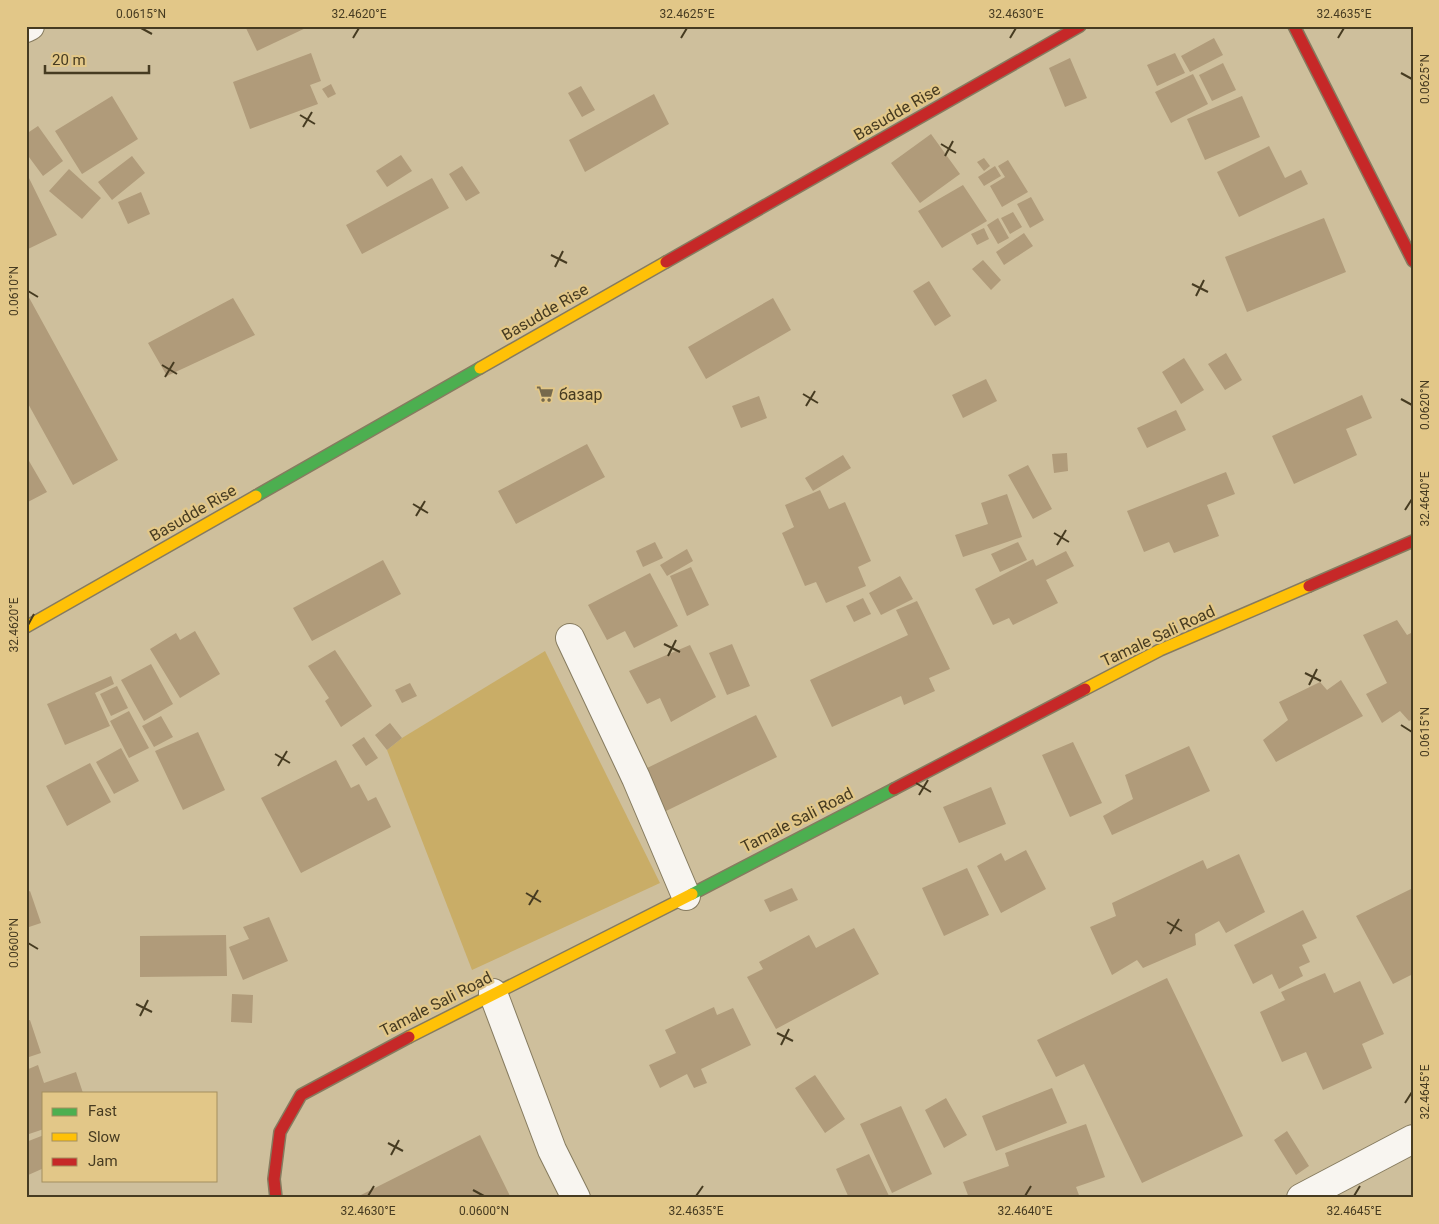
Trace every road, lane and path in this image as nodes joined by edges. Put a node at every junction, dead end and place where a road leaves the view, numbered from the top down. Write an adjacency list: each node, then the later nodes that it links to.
1 (30, 26): 4 (street)
2 (1080, 26): 7 (street, Basudde Rise)
3 (1294, 26): 5 (street)
4 (26, 28)
5 (1413, 261)
6 (1413, 541): 9 (street, Tamale Sali Road)
7 (26, 627)
8 (570, 638): 9 (street)
9 (686, 896): 10 (street, Tamale Sali Road)
10 (492, 993): 12 (street, Tamale Sali Road); 13 (street)
11 (1413, 1138): 14 (street)
12 (276, 1198)
13 (576, 1198)
14 (1301, 1198)

